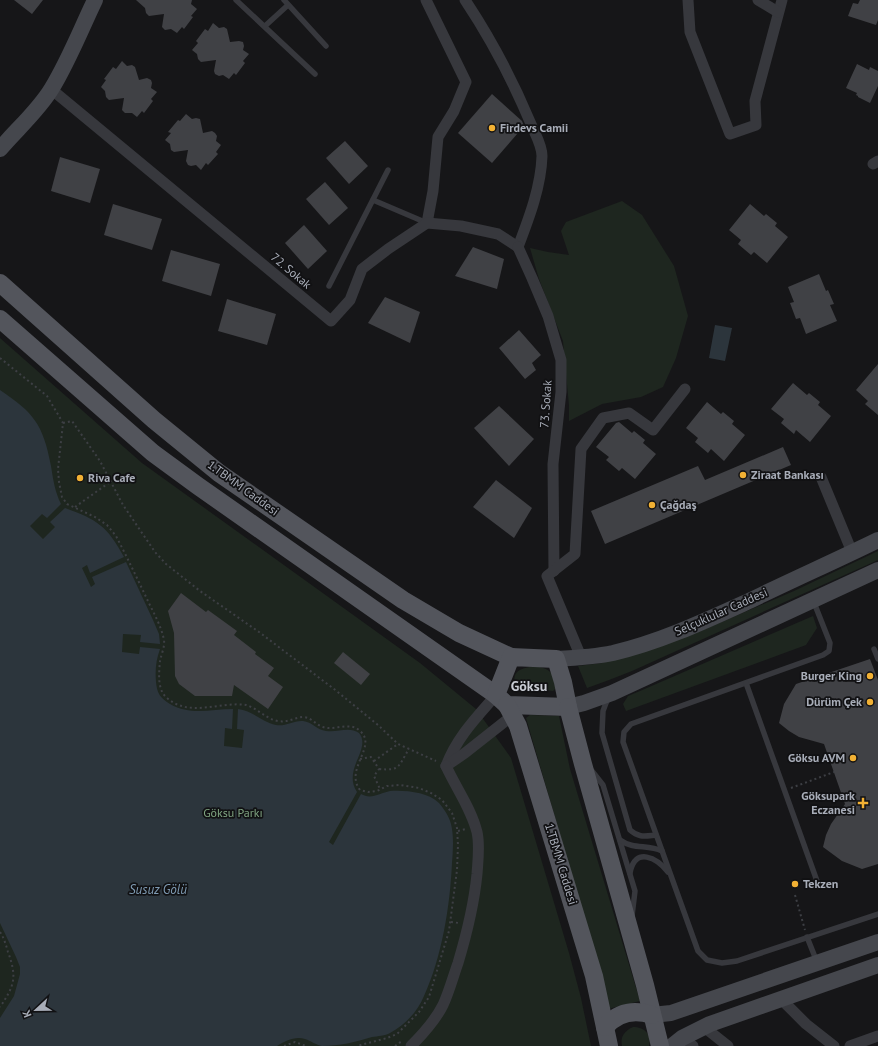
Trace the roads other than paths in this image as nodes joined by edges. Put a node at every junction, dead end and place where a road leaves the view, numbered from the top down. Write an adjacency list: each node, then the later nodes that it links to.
1 (95, 0): 13 (main road)
2 (236, 0): 10 (lane)
3 (426, 0): 17 (street)
4 (465, 0): 18 (street)
5 (688, 0): 9 (street)
6 (758, 0): 9 (street)
7 (782, 0): 9 (street)
8 (286, 2): 10 (lane); 11 (lane)
9 (778, 12)
10 (265, 26): 12 (lane)
11 (326, 46)
12 (315, 74)
13 (51, 89): 14 (main road); 17 (street, 72. Sokak)
14 (0, 148)
15 (388, 170): 16 (lane)
16 (373, 200): 17 (lane); 20 (lane)
17 (427, 223): 18 (street)
18 (518, 247): 27 (street, 73. Sokak)
19 (0, 283): 30 (main road, 1.TBMM Caddesi)
20 (329, 286)
21 (0, 319): 36 (main road, 1.TBMM Caddesi)
22 (685, 389): 27 (street)
23 (821, 477): 25 (street)
24 (878, 540): 25 (main road, Selçuklular Caddesi)
25 (852, 552): 31 (main road, Selçuklular Caddesi)
26 (878, 570): 28 (main road)
27 (554, 571): 31 (street, 73. Sokak)
28 (813, 600): 34 (lane); 35 (main road)
29 (874, 649): 33 (lane)
30 (511, 657): 32 (main road); 36 (main road)
31 (581, 657): 32 (main road, Selçuklular Caddesi)
32 (556, 659): 37 (main road)
33 (878, 659)
34 (746, 683): 40 (lane); 45 (lane)
35 (612, 693): 37 (main road); 40 (lane)
36 (505, 705): 37 (main road); 39 (street); 39 (street); 55 (main road, 1.TBMM Caddesi)
37 (568, 707): 38 (main road)
38 (583, 764): 41 (lane); 47 (main road)
39 (446, 766): 58 (street)
40 (656, 835): 42 (lane)
41 (620, 840): 42 (lane); 43 (lane)
42 (662, 851): 44 (lane)
43 (630, 873): 44 (lane); 47 (lane)
44 (671, 875): 48 (lane)
45 (817, 881)
46 (878, 914): 48 (lane)
47 (629, 930): 54 (main road)
48 (808, 937): 50 (lane)
49 (878, 942): 50 (main road)
50 (818, 964): 52 (main road); 54 (main road)
51 (878, 965): 52 (main road)
52 (825, 983): 53 (main road)
53 (781, 999): 56 (main road); 63 (street)
54 (652, 1015): 55 (main road); 61 (main road)
55 (605, 1027): 60 (main road, 1.TBMM Caddesi)
56 (704, 1027): 59 (main road); 62 (street)
57 (878, 1036): 64 (street)
58 (408, 1042)
59 (682, 1043)
60 (609, 1046)
61 (660, 1046)
62 (728, 1046)
63 (834, 1046)
64 (850, 1046)

